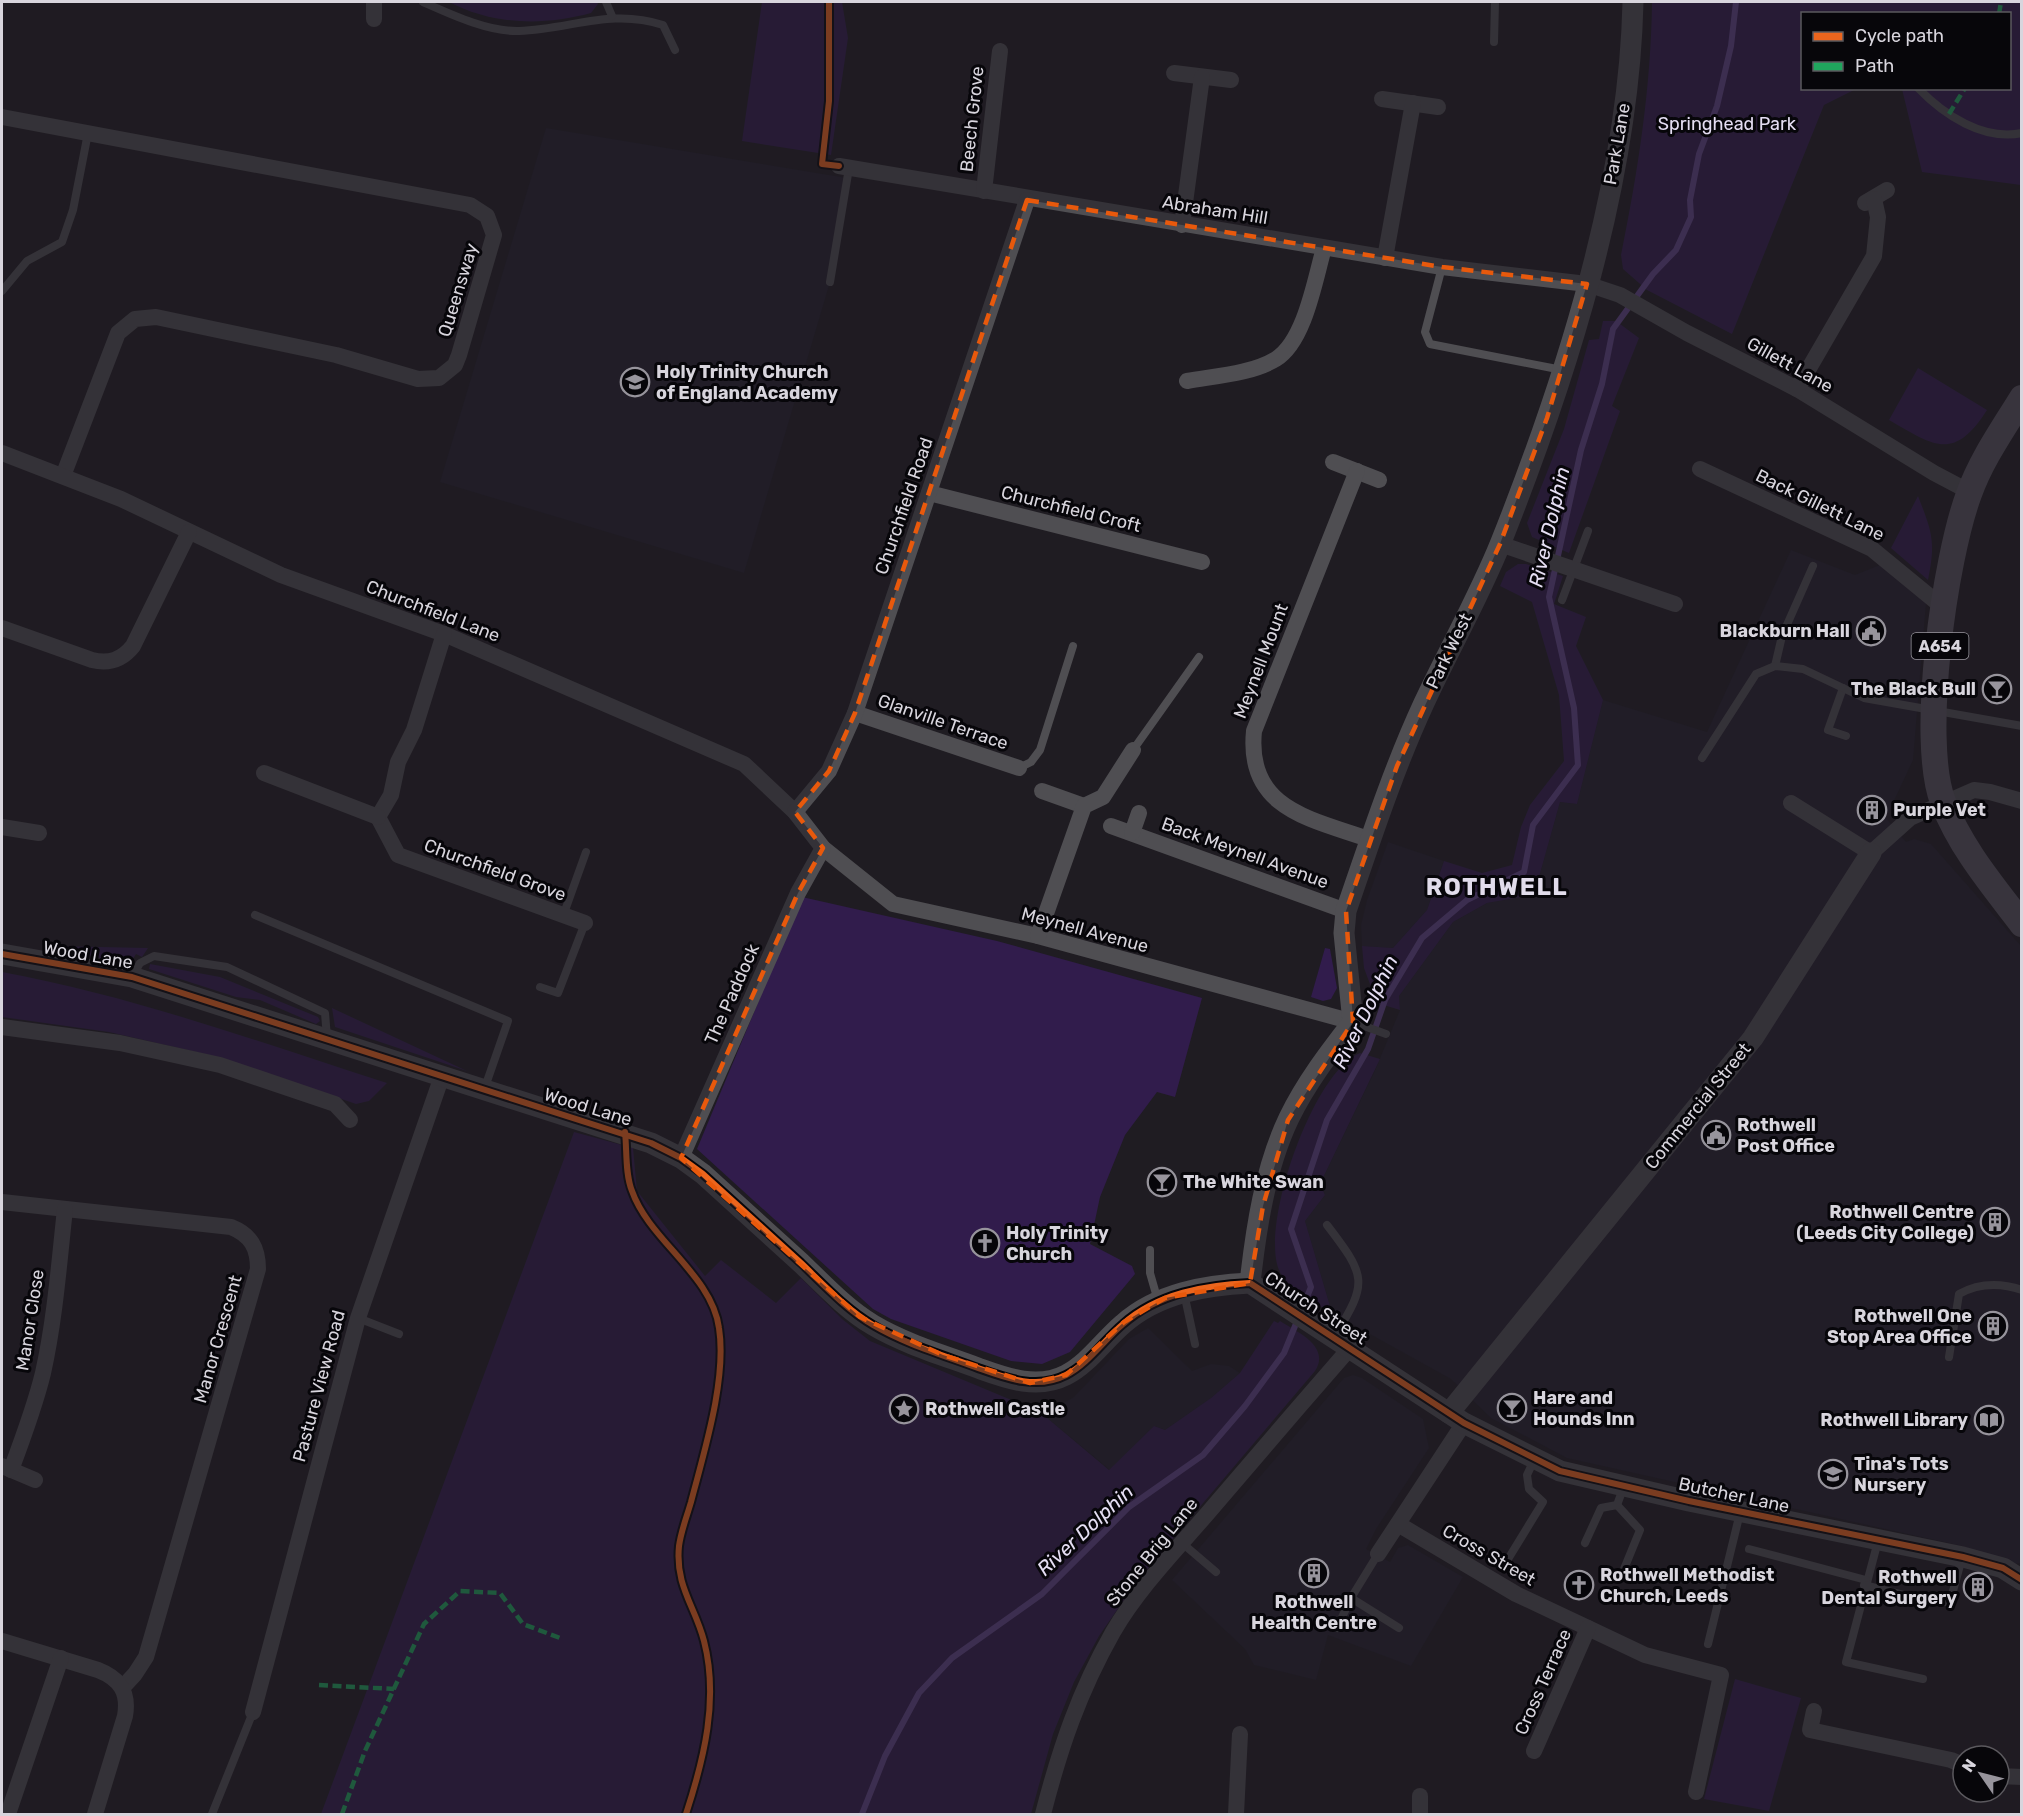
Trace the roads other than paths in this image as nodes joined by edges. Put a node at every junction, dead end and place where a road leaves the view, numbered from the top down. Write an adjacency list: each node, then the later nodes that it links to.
1 (374, 2): 7 (street)
2 (423, 2): 6 (lane)
3 (606, 2): 6 (lane)
4 (1495, 2): 8 (lane)
5 (1633, 2): 30 (street, Park Lane)
6 (612, 16): 9 (lane)
7 (374, 19)
8 (1494, 42)
9 (675, 50)
10 (1000, 51): 22 (street, Beech Grove)
11 (1174, 73): 12 (street)
12 (1202, 78): 13 (street); 25 (street)
13 (1231, 80)
14 (1920, 90): 19 (lane)
15 (1382, 99): 16 (street)
16 (1413, 103): 17 (street); 27 (street)
17 (1438, 107)
18 (2, 117): 20 (street, Queensway)
19 (2022, 133)
20 (88, 134): 31 (lane); 40 (street, Queensway)
21 (844, 167): 22 (street, Abraham Hill); 29 (lane)
22 (984, 191): 24 (street, Abraham Hill)
23 (1875, 198): 34 (street)
24 (1027, 200): 25 (street, Abraham Hill); 43 (street, Churchfield Road)
25 (1182, 225): 26 (street, Abraham Hill)
26 (1324, 248): 27 (street, Abraham Hill); 33 (street)
27 (1385, 258): 28 (street, Abraham Hill)
28 (1442, 267): 30 (street, Abraham Hill); 32 (lane)
29 (830, 282)
30 (1587, 284): 32 (street, Park West); 34 (street, Gillett Lane)
31 (2, 291)
32 (1562, 370): 46 (street, Park West)
33 (1187, 381)
34 (1797, 389): 42 (street, Gillett Lane)
35 (2021, 401): 42 (main road, A654)
36 (2, 453): 40 (street, Churchfield Lane)
37 (1333, 462): 39 (street)
38 (1700, 469): 52 (street, Back Gillett Lane)
39 (1357, 471): 41 (street); 79 (street, Meynell Mount)
40 (63, 476): 45 (street, Churchfield Lane)
41 (1379, 480)
42 (1970, 492): 52 (main road, A654)
43 (929, 493): 47 (street, Churchfield Croft); 60 (street, Churchfield Road)
44 (1588, 531): 48 (lane)
45 (189, 532): 53 (street); 54 (street, Churchfield Lane)
46 (1500, 544): 48 (street); 79 (street, Park West)
47 (1202, 562)
48 (1563, 566): 50 (lane); 51 (street)
49 (1813, 566): 57 (lane)
50 (1562, 600)
51 (1675, 604)
52 (1945, 609): 59 (main road, A654)
53 (2, 628)
54 (444, 634): 72 (street, Churchfield Lane); 74 (street)
55 (1073, 646): 65 (lane)
56 (1199, 657): 63 (lane)
57 (1775, 666): 58 (lane); 64 (lane)
58 (1844, 688): 59 (lane); 62 (lane)
59 (1934, 708): 61 (lane); 69 (main road, A654)
60 (855, 713): 65 (street, Glanville Terrace); 72 (street, Churchfield Road)
61 (2022, 726)
62 (1846, 736)
63 (1133, 750): 71 (street)
64 (1702, 758)
65 (1019, 768)
66 (264, 773): 74 (street)
67 (1042, 791): 71 (street)
68 (2022, 801): 69 (street, Commercial Street)
69 (1943, 802): 82 (street, Commercial Street); 87 (main road, A654)
70 (1791, 803): 82 (street)
71 (1084, 806): 88 (street)
72 (795, 812): 80 (street, Churchfield Lane)
73 (1139, 813): 78 (street, Back Meynell Avenue)
74 (378, 817): 85 (street, Churchfield Grove)
75 (2, 826): 77 (street)
76 (1111, 826): 78 (street, Back Meynell Avenue)
77 (39, 833)
78 (1132, 833): 83 (street, Back Meynell Avenue)
79 (1371, 840): 83 (street, Park West)
80 (823, 848): 88 (street, Meynell Avenue); 99 (street, The Paddock)
81 (586, 852): 85 (lane)
82 (1871, 853): 114 (street, Commercial Street)
83 (1346, 911): 92 (street, Park West)
84 (255, 915): 97 (lane)
85 (563, 916): 86 (street, Churchfield Grove)
86 (585, 923): 91 (lane)
87 (2022, 924)
88 (1038, 936): 92 (street, Meynell Avenue)
89 (2, 954): 90 (street, Wood Lane)
90 (132, 977): 95 (street, Wood Lane); 95 (lane)
91 (540, 987)
92 (1361, 1025): 94 (lane); 104 (street)
93 (2, 1027): 98 (street)
94 (1386, 1034)
95 (327, 1038): 96 (street, Wood Lane)
96 (442, 1076): 97 (street, Wood Lane); 108 (street, Pasture View Road)
97 (484, 1090): 99 (street, Wood Lane)
98 (350, 1120)
99 (681, 1158): 109 (street, Wood Lane)
100 (2, 1202): 101 (street, Manor Crescent)
101 (65, 1209): 116 (street, Manor Close); 140 (street, Manor Crescent)
102 (1327, 1225): 111 (lane)
103 (1150, 1250): 107 (lane)
104 (1250, 1283): 106 (street, Church Street); 111 (street, Church Street)
105 (2022, 1290): 113 (lane)
106 (1184, 1293): 107 (street, Church Street); 112 (lane)
107 (1158, 1302): 109 (street, Church Street)
108 (358, 1318): 110 (lane); 142 (street, Pasture View Road)
109 (1124, 1322)
110 (399, 1334)
111 (1334, 1338): 114 (street, Church Street); 122 (street, Stone Brig Lane)
112 (1195, 1344)
113 (1949, 1357)
114 (1456, 1418): 115 (street, Butcher Lane); 120 (street, Commercial Street)
115 (1534, 1460): 118 (street, Butcher Lane); 127 (lane)
116 (6, 1468): 117 (street, Manor Close)
117 (35, 1480)
118 (1621, 1495): 119 (street, Butcher Lane); 123 (lane); 128 (lane)
119 (1740, 1512): 121 (street, Butcher Lane); 137 (lane)
120 (1398, 1524): 125 (street, Commercial Street); 135 (street, Cross Street)
121 (1878, 1541): 126 (street, Butcher Lane); 131 (lane)
122 (1182, 1543): 129 (lane); 151 (street, Stone Brig Lane)
123 (1585, 1543)
124 (1749, 1550): 131 (lane)
125 (1378, 1554): 132 (lane)
126 (1962, 1557): 130 (street, Butcher Lane); 131 (lane)
127 (1505, 1564)
128 (1624, 1569)
129 (1216, 1572)
130 (2022, 1580)
131 (1865, 1583): 139 (lane)
132 (1351, 1598): 133 (lane); 134 (lane)
133 (1337, 1628)
134 (1399, 1628)
135 (1588, 1628): 144 (street, Cross Terrace); 146 (street, Cross Street)
136 (2, 1641): 138 (street)
137 (1708, 1644)
138 (61, 1658): 140 (street); 148 (street)
139 (1923, 1679)
140 (121, 1685): 149 (street)
141 (1814, 1711): 145 (street)
142 (253, 1712): 150 (lane)
143 (1240, 1734): 152 (street)
144 (1534, 1751)
145 (1951, 1760)
146 (1696, 1792)
147 (1420, 1796): 153 (street)
148 (8, 1815)
149 (95, 1815)
150 (212, 1815)
151 (1043, 1815)
152 (1236, 1815)
153 (1420, 1815)

